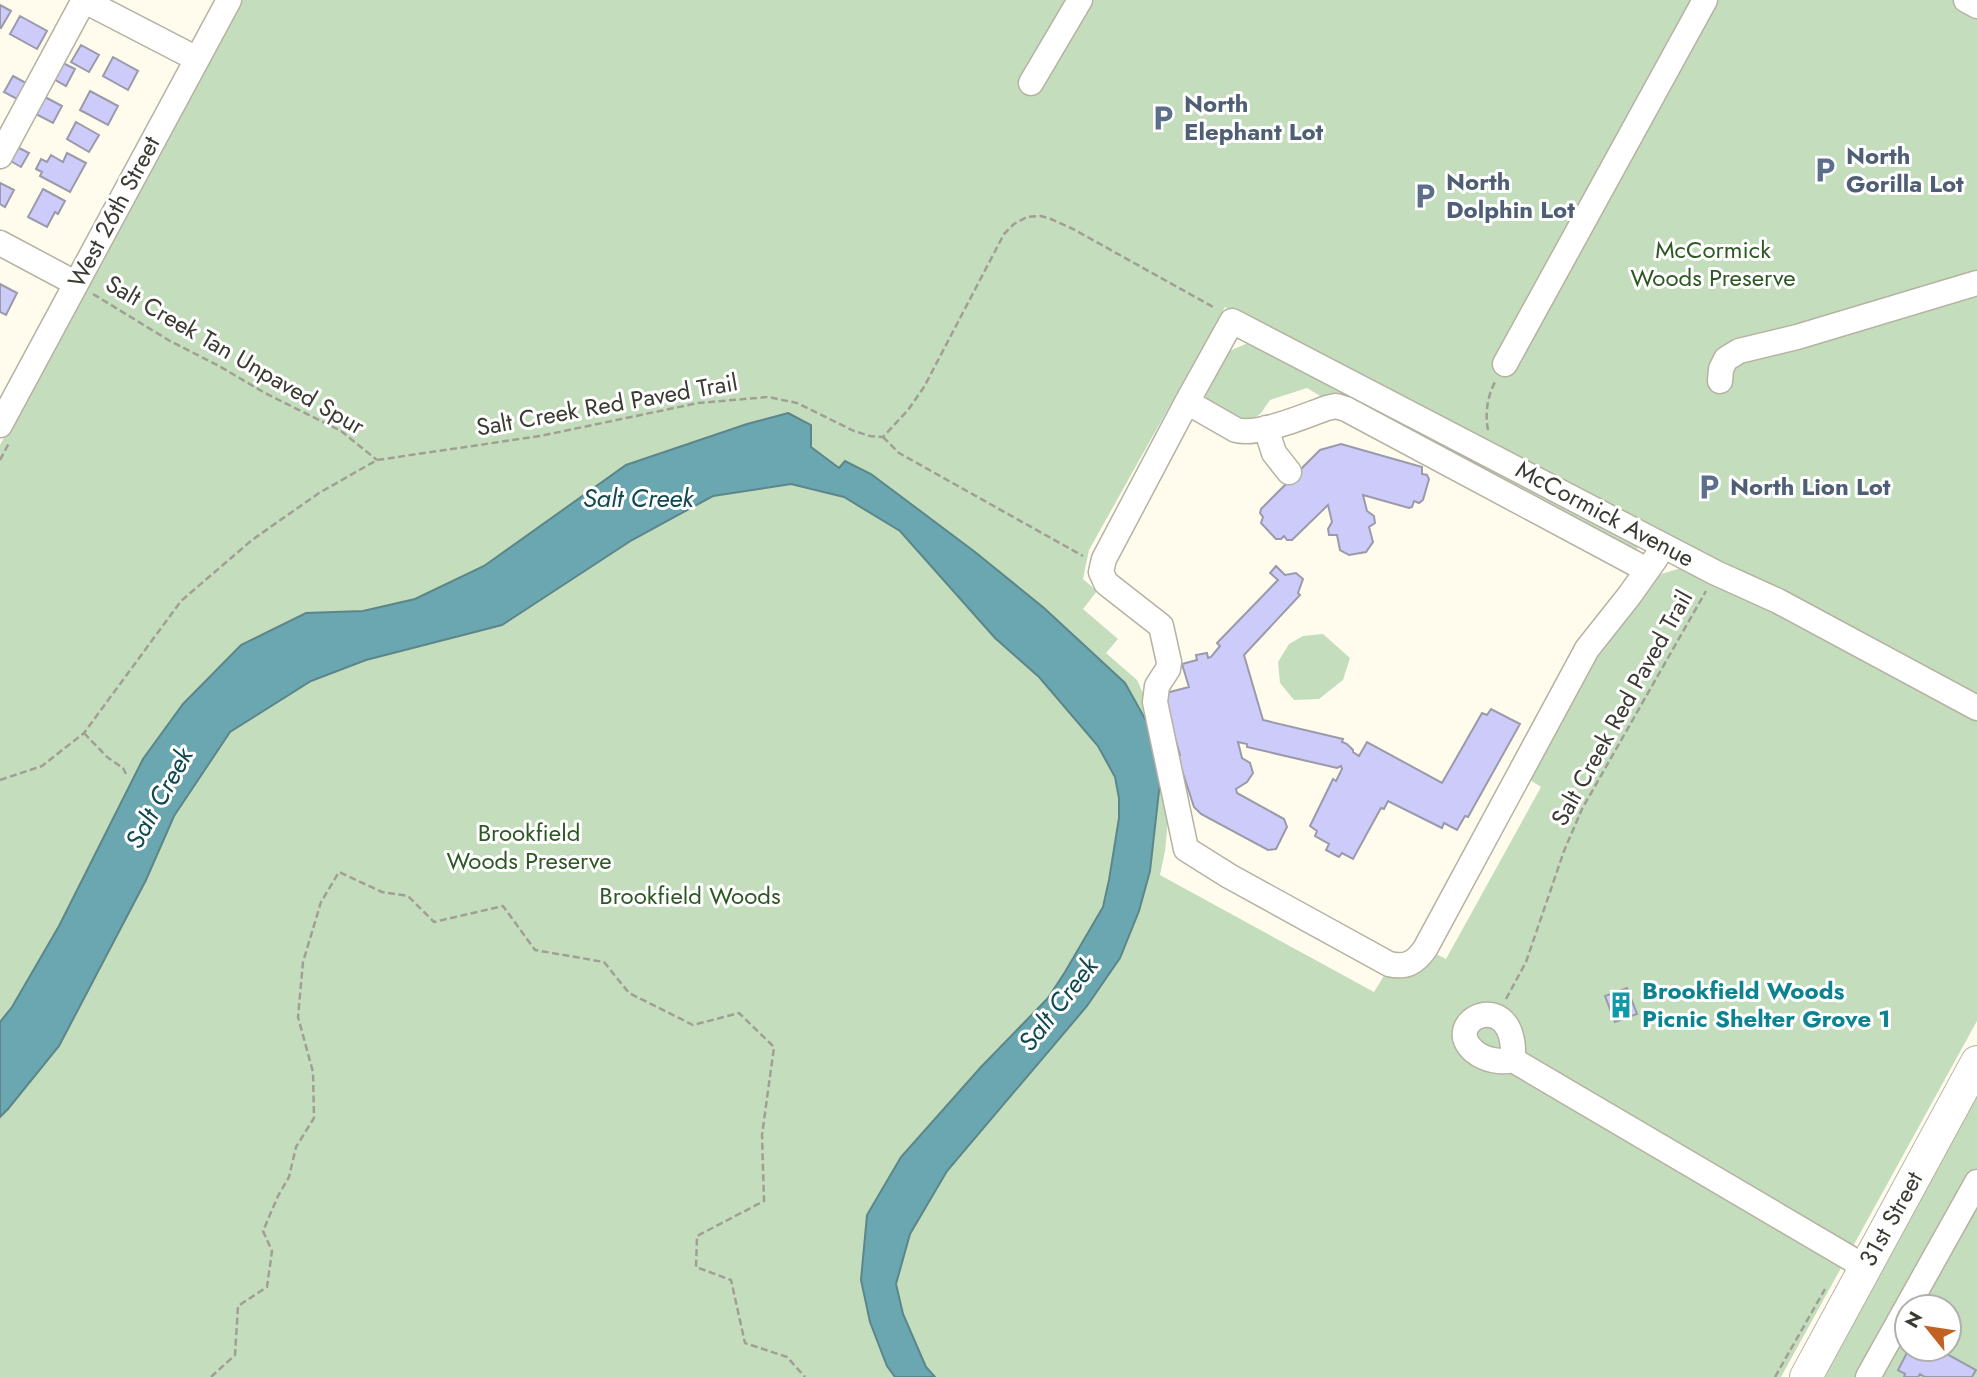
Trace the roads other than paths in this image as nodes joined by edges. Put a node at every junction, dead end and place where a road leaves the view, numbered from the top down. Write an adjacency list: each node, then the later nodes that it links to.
1 (84, 0): 7 (street); 9 (street)
2 (229, 0): 7 (street, West 26th Street)
3 (1080, 0): 8 (street)
4 (1705, 0): 13 (street)
5 (1966, 0): 6 (street)
6 (1977, 6)
7 (197, 59): 11 (street, West 26th Street)
8 (1031, 83)
9 (0, 156)
10 (0, 243): 11 (street)
11 (75, 283): 16 (street, West 26th Street)
12 (1977, 284): 14 (street)
13 (1505, 364)
14 (1720, 381)
15 (1187, 402): 17 (street); 19 (street, McCormick Avenue); 20 (street)
16 (0, 425)
17 (1266, 428): 18 (street); 20 (street)
18 (1289, 472)
19 (1664, 546): 20 (street); 21 (street, McCormick Avenue)
20 (1647, 570)
21 (1977, 708)
22 (1513, 1060): 22 (street); 25 (street)
23 (1977, 1062): 25 (main road, 31st Street)
24 (1977, 1182): 27 (street)
25 (1865, 1267): 26 (main road, 31st Street)
26 (1806, 1377)
27 (1868, 1377)

